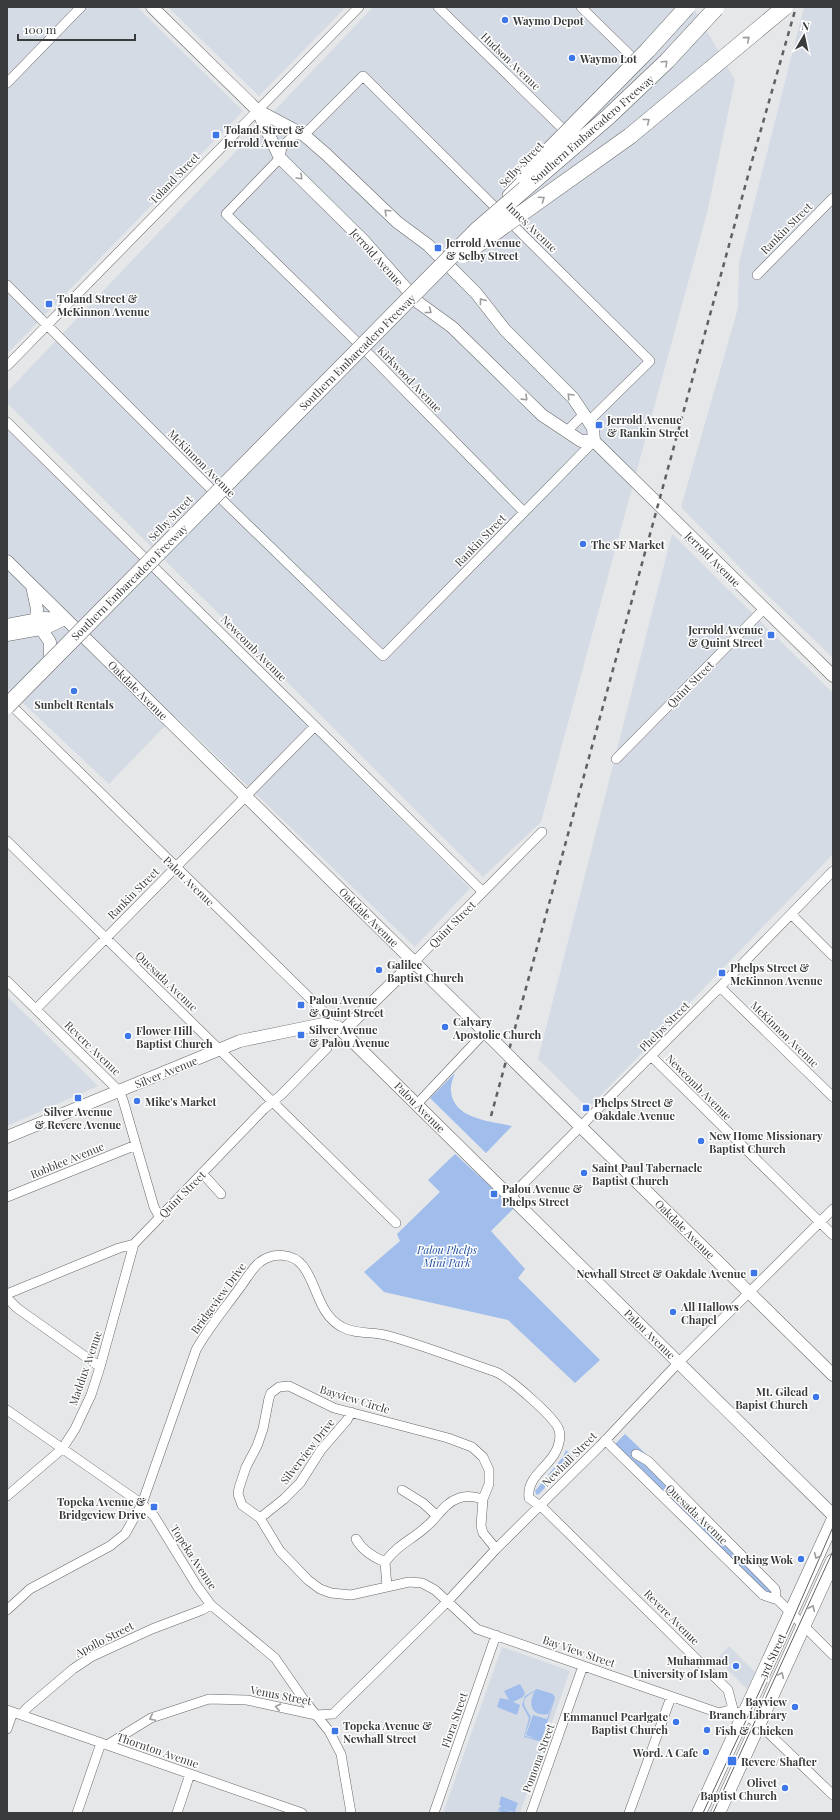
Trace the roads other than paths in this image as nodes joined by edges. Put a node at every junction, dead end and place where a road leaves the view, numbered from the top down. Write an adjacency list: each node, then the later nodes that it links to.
1 (81, 7): 10 (street)
2 (152, 7): 11 (street, Jerrold Avenue)
3 (359, 7): 11 (street, Toland Street)
4 (438, 7): 12 (street, Hudson Avenue)
5 (580, 7): 9 (street)
6 (689, 7): 9 (street, Selby Street); 44 (highway, Southern Embarcadero Freeway, bridge)
7 (785, 7): 21 (highway, one-way to 7, bridge)
8 (716, 8): 21 (highway, Southern Embarcadero Freeway, one-way to 8, bridge)
9 (637, 62): 12 (street, Selby Street)
10 (7, 83)
11 (257, 110): 13 (street, Jerrold Avenue); 14 (street, Jerrold Avenue); 22 (street, Toland Street)
12 (567, 133): 16 (street, Selby Street)
13 (304, 135): 14 (street); 16 (street, Innes Avenue); 17 (street, Jerrold Avenue, one-way to 13)
14 (280, 158): 20 (street, Jerrold Avenue, one-way to 20); 31 (street, Kirkwood Avenue)
15 (833, 198): 18 (street, Rankin Street)
16 (495, 208): 17 (street, Selby Street); 26 (street, Innes Avenue)
17 (442, 259): 20 (street, Selby Street); 26 (street, Jerrold Avenue, one-way to 17)
18 (757, 275)
19 (7, 285): 22 (street, McKinnon Avenue)
20 (409, 293): 23 (street, Selby Street); 28 (street, Jerrold Avenue, one-way to 28)
21 (390, 317): 45 (highway, Southern Embarcadero Freeway, bridge)
22 (48, 326): 25 (street, Toland Street); 30 (street, McKinnon Avenue)
23 (367, 336)
24 (351, 353): 30 (street, Selby Street)
25 (7, 366)
26 (587, 418): 28 (street); 29 (street, Jerrold Avenue)
27 (7, 422): 32 (street, Newcomb Avenue)
28 (566, 432): 29 (street, Jerrold Avenue)
29 (594, 441): 31 (street, Rankin Street); 35 (street, Jerrold Avenue)
30 (213, 491): 32 (street, Selby Street); 42 (street, McKinnon Avenue)
31 (524, 512): 42 (street, Rankin Street)
32 (146, 558): 39 (street, Selby Street); 46 (street, Newcomb Avenue)
33 (7, 561): 34 (street, Oakdale Avenue)
34 (32, 586): 36 (street, Oakdale Avenue); 37 (street)
35 (764, 609): 43 (street, Jerrold Avenue); 47 (street, Quint Street)
36 (65, 619): 37 (street); 39 (street, Oakdale Avenue)
37 (39, 624): 38 (street); 40 (street); 41 (street)
38 (7, 625)
39 (77, 629): 41 (street, Selby Street); 48 (street, Oakdale Avenue)
40 (7, 635)
41 (50, 656): 44 (street, Selby Street)
42 (383, 656)
43 (833, 676)
44 (7, 700): 51 (street, Palou Avenue)
45 (7, 706)
46 (315, 726): 48 (street, Rankin Street); 53 (street, Newcomb Avenue)
47 (616, 759)
48 (246, 796): 51 (street, Rankin Street); 57 (street, Oakdale Avenue)
49 (542, 832): 53 (street, Quint Street)
50 (7, 841): 55 (street, Quesada Avenue)
51 (176, 868): 55 (street, Rankin Street); 61 (street, Palou Avenue)
52 (833, 872): 54 (street, Phelps Street)
53 (484, 892): 57 (street, Quint Street)
54 (791, 914): 56 (street); 59 (street, Phelps Street)
55 (106, 938): 60 (street, Rankin Street); 65 (street, Quesada Avenue)
56 (833, 956)
57 (414, 962): 62 (street, Quint Street); 63 (street, Oakdale Avenue)
58 (7, 981): 60 (street, Revere Avenue)
59 (720, 987): 66 (street, Phelps Street); 68 (street, McKinnon Avenue)
60 (36, 1009): 67 (street, Revere Avenue)
61 (331, 1024): 62 (street, Palou Avenue); 65 (street, Silver Avenue)
62 (343, 1031): 70 (street, Palou Avenue)
63 (485, 1032): 70 (street); 71 (street, Oakdale Avenue, bridge)
64 (327, 1048): 69 (street, Quint Street)
65 (221, 1049): 67 (street, Silver Avenue); 69 (street, Quesada Avenue)
66 (651, 1056): 71 (street, Phelps Street); 80 (street, Newcomb Avenue)
67 (119, 1091): 72 (street, Silver Avenue); 73 (street, Revere Avenue)
68 (833, 1097)
69 (273, 1102): 74 (street, Quint Street); 81 (street, Quesada Avenue)
70 (417, 1104): 77 (street, Palou Avenue)
71 (580, 1126): 77 (street, Phelps Street); 84 (street, Oakdale Avenue)
72 (7, 1137)
73 (136, 1145): 76 (street, Robblee Avenue); 79 (street, Revere Avenue)
74 (202, 1173): 75 (street); 79 (street, Quint Street)
75 (221, 1194)
76 (7, 1197)
77 (510, 1197): 87 (street, Palou Avenue)
78 (833, 1209): 80 (street, Newhall Street)
79 (159, 1216): 83 (street, Quint Street)
80 (820, 1222): 82 (street, Newcomb Avenue); 84 (street, Newhall Street)
81 (396, 1223)
82 (833, 1235)
83 (134, 1244): 85 (street); 88 (street, Maddux Avenue)
84 (750, 1293): 87 (street, Newhall Street); 89 (street, Oakdale Avenue)
85 (7, 1294)
86 (7, 1298): 88 (street)
87 (679, 1362): 92 (street, Newhall Street); 101 (street, Palou Avenue)
88 (100, 1367): 93 (street, Maddux Avenue)
89 (833, 1375)
90 (7, 1410): 93 (street, Topeka Avenue)
91 (351, 1412): 97 (street, Bayview Circle); 102 (street, Silverview Drive); 102 (street, Bayview Circle)
92 (605, 1440): 99 (street, Newhall Street); 109 (street, Quesada Avenue)
93 (62, 1449): 96 (street, Maddux Avenue); 98 (street, Topeka Avenue)
94 (636, 1454): 109 (street, Quesada Avenue)
95 (402, 1490): 100 (street)
96 (7, 1496)
97 (483, 1499): 100 (street); 105 (street, Bayview Circle)
98 (142, 1504): 99 (street, Bridgeview Drive); 111 (street, Topeka Avenue); 112 (street, Bridgeview Drive)
99 (540, 1506): 105 (street, Newhall Street); 120 (street, Revere Avenue)
100 (436, 1515): 106 (street)
101 (833, 1515)
102 (260, 1518): 108 (street, Bayview Circle)
103 (833, 1521): 113 (main road, 3rd Street, one-way to 113)
104 (356, 1539): 106 (street)
105 (496, 1549): 110 (street, Newhall Street)
106 (385, 1562): 108 (street)
107 (833, 1562): 114 (main road, 3rd Street, one-way to 107)
108 (388, 1586): 110 (street, Bayview Circle)
109 (775, 1599): 113 (street, Quesada Avenue)
110 (448, 1601): 115 (street, Bay View Street); 121 (street, Newhall Street)
111 (211, 1605): 119 (street, Apollo Street); 121 (street, Topeka Avenue)
112 (7, 1610)
113 (791, 1614): 114 (street, Quesada Avenue); 120 (main road, 3rd Street)
114 (804, 1626): 116 (street, Quesada Avenue); 122 (main road, 3rd Street, one-way to 114)
115 (496, 1636): 117 (street, Bay View Street); 131 (street, Flora Street)
116 (833, 1654)
117 (583, 1666): 118 (street, Bay View Street); 132 (street, Pomona Street)
118 (671, 1696): 120 (street, Bay View Street); 133 (street)
119 (14, 1712): 123 (street, Apollo Street); 124 (street, Thornton Avenue)
120 (739, 1712): 122 (street); 134 (main road, 3rd Street)
121 (316, 1715): 124 (street, Venus Street, one-way to 124); 130 (street, Topeka Avenue)
122 (759, 1724): 126 (street); 135 (main road, 3rd Street)
123 (7, 1729)
124 (104, 1744): 125 (street, Thornton Avenue); 127 (street)
125 (190, 1774): 128 (street); 129 (street, Thornton Avenue)
126 (833, 1795)
127 (77, 1813)
128 (177, 1813)
129 (302, 1813)
130 (351, 1813)
131 (434, 1813)
132 (531, 1813)
133 (629, 1813)
134 (700, 1813)
135 (718, 1813)

